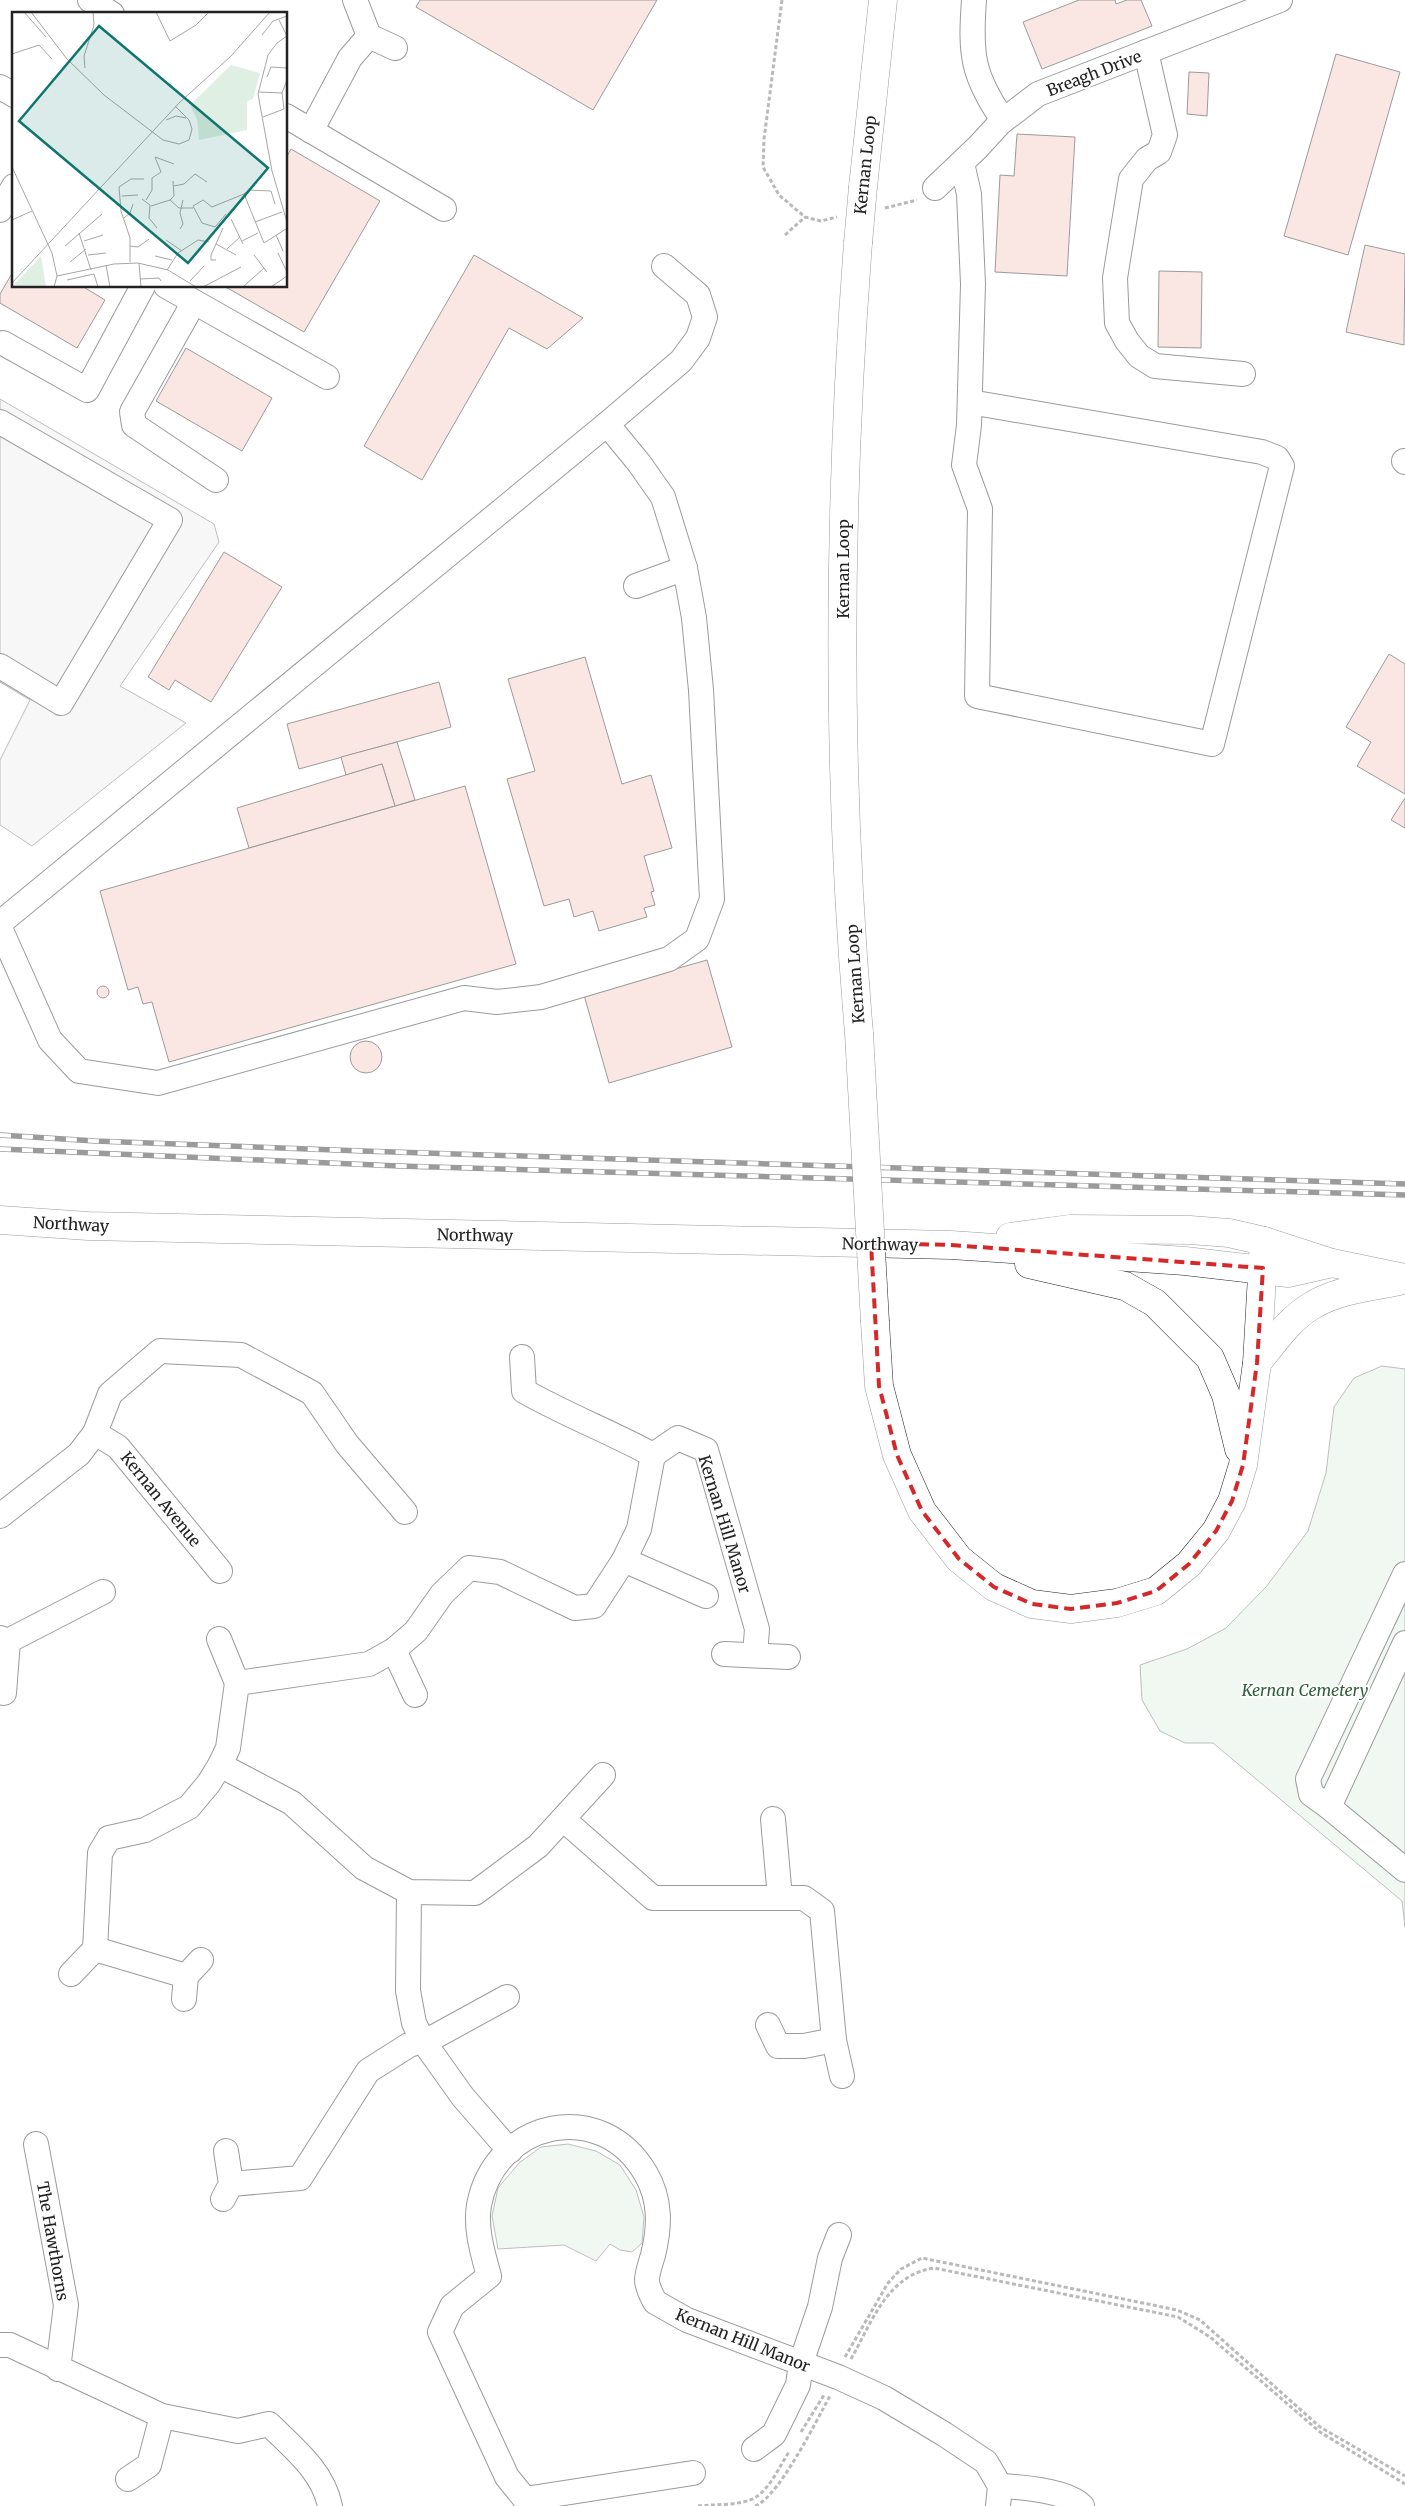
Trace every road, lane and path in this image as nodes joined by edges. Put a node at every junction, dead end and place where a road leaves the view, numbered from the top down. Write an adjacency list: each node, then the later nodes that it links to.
1 (90, 0): 7 (street)
2 (356, 0): 8 (street)
3 (782, 0): 20 (path)
4 (883, 0): 50 (highway, Kernan Loop, bridge)
5 (974, 0): 14 (street)
6 (1280, 0): 10 (street, Breagh Drive)
7 (109, 12)
8 (369, 36): 9 (street); 15 (street)
9 (395, 48)
10 (1146, 52): 14 (street, Breagh Drive); 28 (street)
11 (0, 87): 12 (street)
12 (12, 94)
13 (288, 117): 15 (street)
14 (1003, 120): 16 (street, Breagh Drive)
15 (311, 130): 18 (street)
16 (962, 163): 17 (street, Breagh Drive); 30 (street)
17 (935, 188): 19 (path)
18 (444, 209)
19 (877, 209)
20 (805, 217): 21 (path); 22 (path)
21 (840, 217)
22 (784, 235)
23 (664, 266): 32 (street)
24 (142, 288): 27 (street)
25 (170, 288): 26 (street)
26 (194, 302): 29 (street); 33 (street)
27 (3, 343)
28 (1243, 374)
29 (327, 377)
30 (970, 402): 30 (street)
31 (0, 422): 36 (street)
32 (607, 424): 34 (street); 37 (street)
33 (216, 480)
34 (685, 568): 35 (street); 38 (street)
35 (636, 586)
36 (0, 666)
37 (0, 923)
38 (0, 928)
39 (0, 1220): 42 (highway, Northway)
40 (1020, 1236): 41 (highway, Northway); 42 (highway, Northway); 44 (highway)
41 (1264, 1241): 43 (highway, Northway); 44 (highway, Kernan Loop)
42 (951, 1245): 44 (highway, Northway); 50 (highway)
43 (1332, 1263): 44 (highway, Northway); 45 (highway, Northway)
44 (1263, 1268): 47 (highway, Kernan Loop)
45 (1405, 1279): 47 (highway)
46 (522, 1357): 49 (street)
47 (1258, 1363): 50 (highway, Kernan Loop)
48 (95, 1433): 51 (street); 52 (street); 54 (street, Kernan Avenue)
49 (653, 1455): 53 (street); 63 (street, Kernan Hill Manor)
50 (1243, 1465)
51 (2, 1509)
52 (405, 1512)
53 (624, 1560): 57 (street); 61 (street)
54 (220, 1571)
55 (1405, 1574): 70 (street)
56 (103, 1592): 59 (street)
57 (706, 1596)
58 (219, 1639): 65 (street)
59 (4, 1640): 66 (street)
60 (1405, 1642): 70 (street)
61 (394, 1650): 65 (street); 67 (street)
62 (724, 1654): 63 (street)
63 (755, 1655): 64 (street)
64 (788, 1657)
65 (237, 1683): 68 (street)
66 (4, 1694)
67 (419, 1699)
68 (220, 1765): 74 (street); 76 (street)
69 (603, 1775): 71 (street)
70 (1329, 1808): 73 (street)
71 (563, 1819): 74 (street); 75 (street)
72 (773, 1819): 75 (street)
73 (1405, 1870)
74 (409, 1892): 82 (street)
75 (780, 1898): 81 (street)
76 (95, 1949): 77 (street); 78 (street)
77 (71, 1974)
78 (190, 1978)
79 (507, 1997): 82 (street)
80 (768, 2025): 81 (street)
81 (834, 2040): 83 (street)
82 (423, 2041): 85 (street); 86 (street)
83 (842, 2076)
84 (36, 2144): 90 (street, The Hawthorns)
85 (226, 2151)
86 (510, 2151): 89 (street, Kernan Hill Manor); 96 (street, Kernan Hill Manor)
87 (839, 2235): 89 (street)
88 (0, 2345): 90 (street)
89 (801, 2363): 91 (street, Kernan Hill Manor); 95 (street)
90 (58, 2369): 92 (street)
91 (838, 2377): 93 (path); 97 (path); 99 (path); 100 (street, Kernan Hill Manor); 103 (path)
92 (162, 2416): 98 (street); 101 (street)
93 (798, 2438)
94 (793, 2446): 102 (path)
95 (754, 2449)
96 (693, 2474)
97 (1405, 2476)
98 (128, 2479)
99 (1405, 2484)
100 (999, 2496): 104 (street, Kernan Hill Manor)
101 (330, 2506)
102 (698, 2506)
103 (755, 2506)
104 (1082, 2506)

